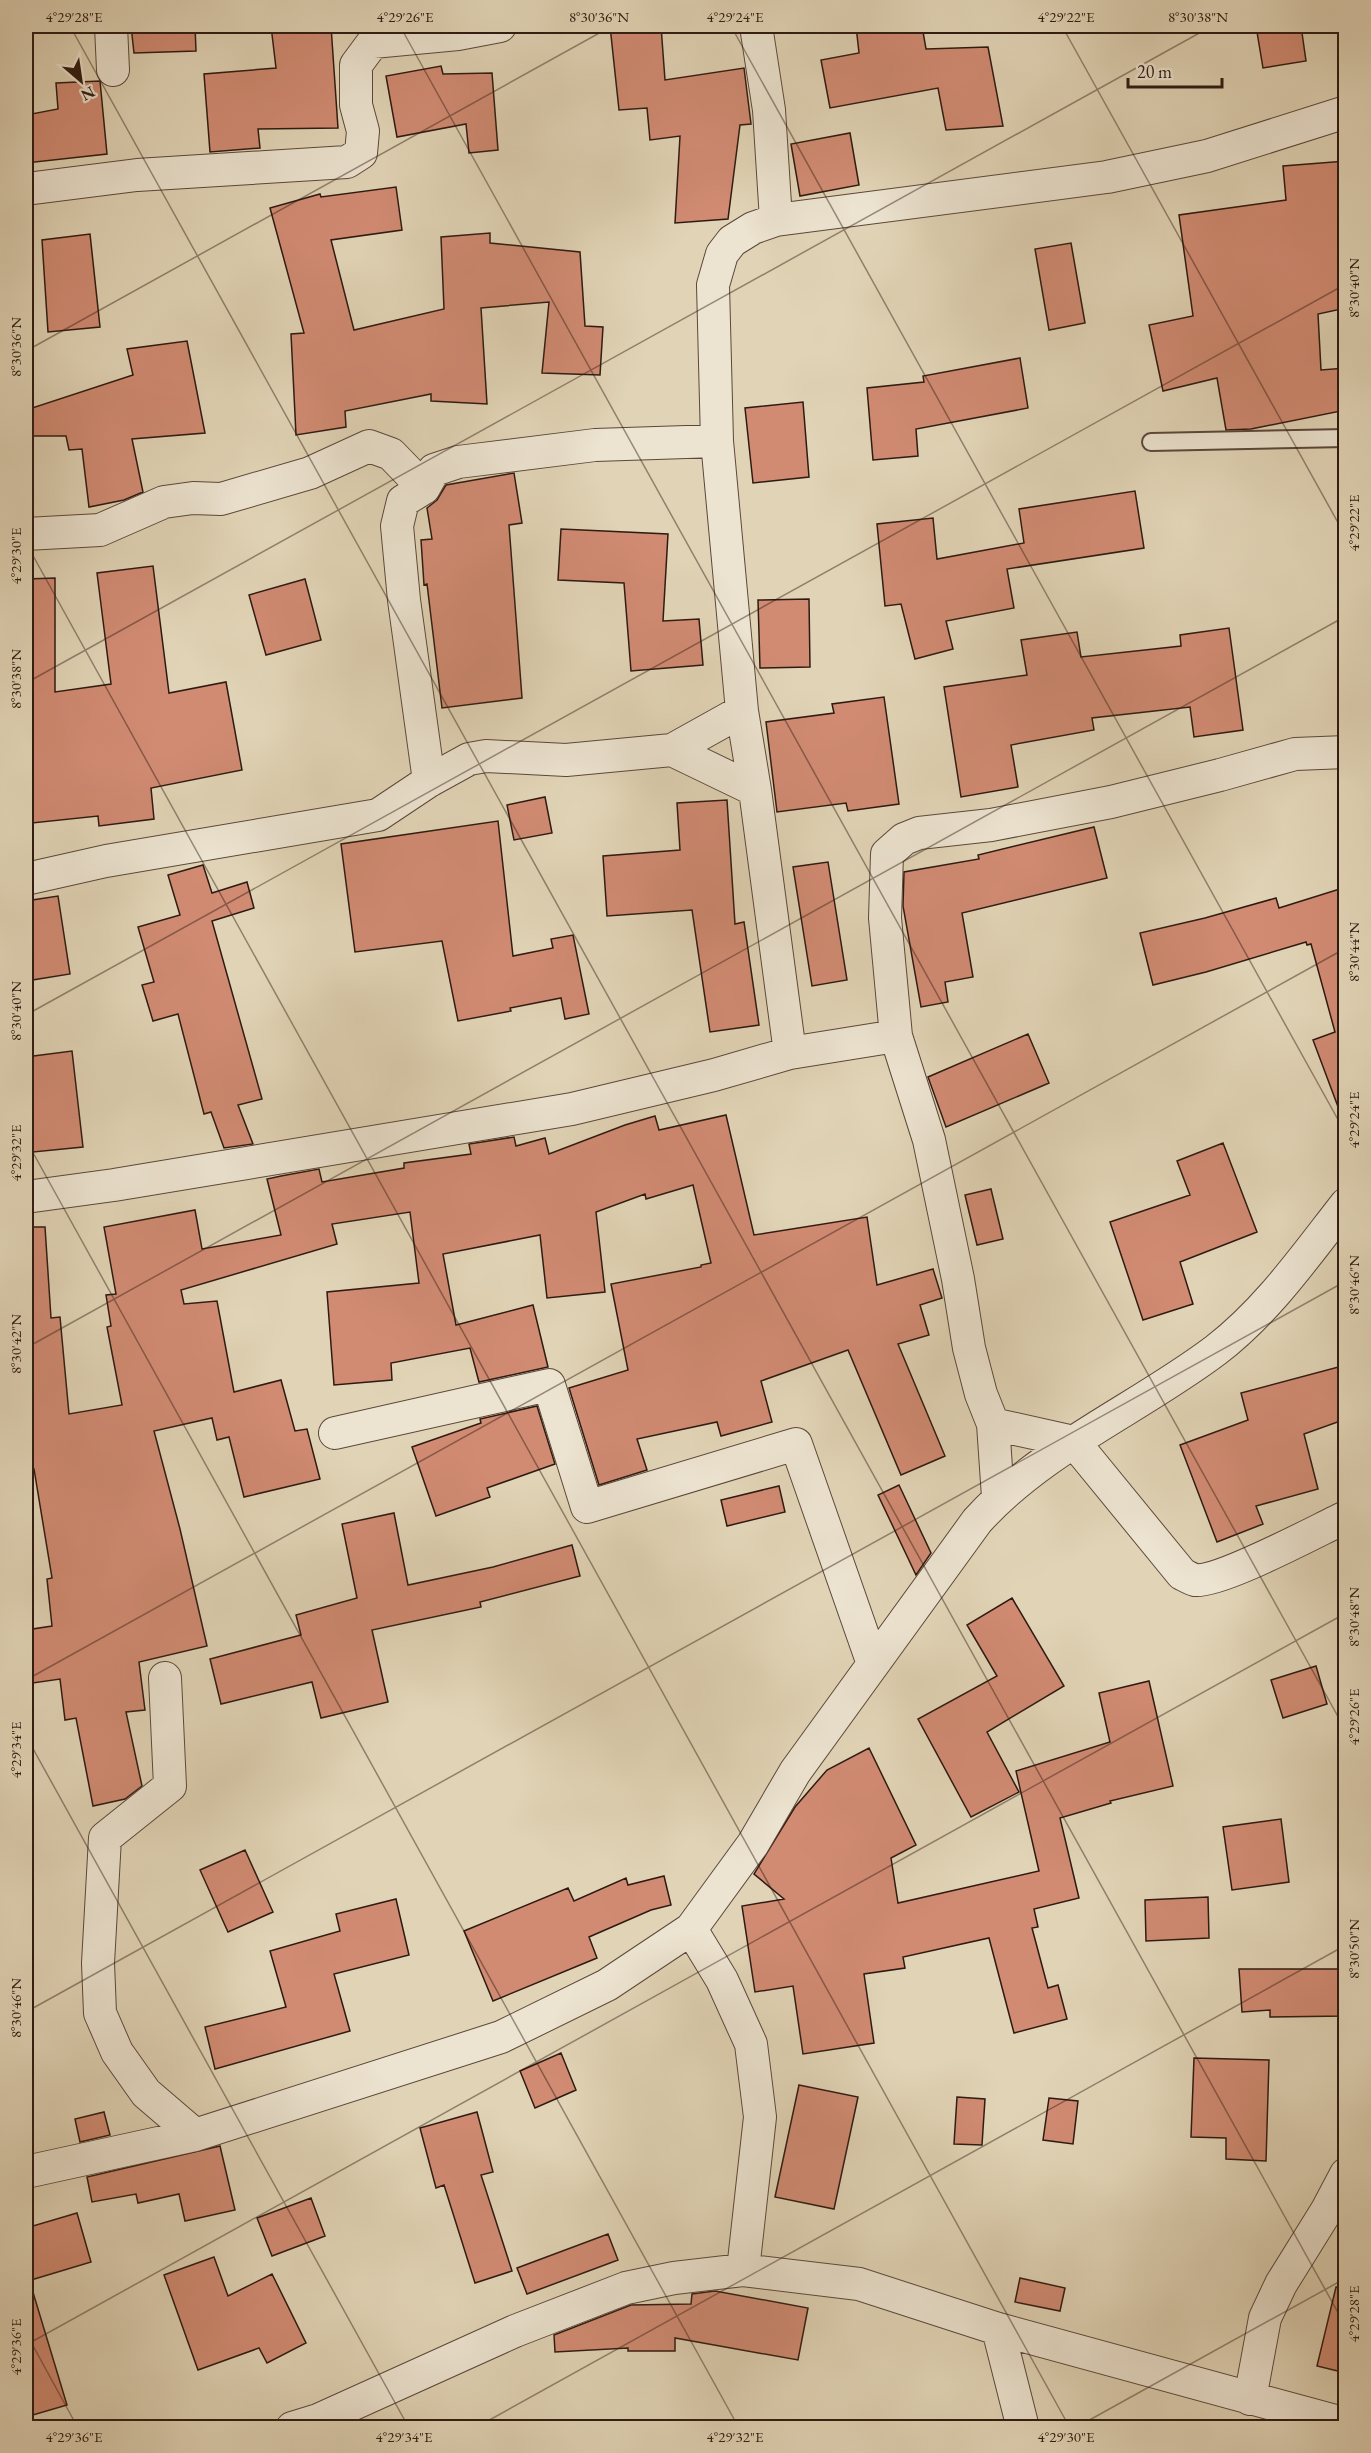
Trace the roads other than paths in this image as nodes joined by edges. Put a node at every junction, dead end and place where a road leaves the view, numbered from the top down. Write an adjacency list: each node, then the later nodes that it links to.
1 (111, 26): 5 (street)
2 (500, 26): 4 (street)
3 (756, 26): 8 (street)
4 (373, 34): 7 (street)
5 (113, 70)
6 (1346, 112): 8 (street)
7 (26, 189)
8 (776, 220): 10 (street)
9 (1346, 438): 11 (lane)
10 (717, 441): 12 (street); 14 (street)
11 (1151, 442)
12 (424, 488): 13 (street); 17 (street)
13 (26, 534)
14 (742, 711): 15 (street); 18 (street)
15 (672, 750): 17 (street); 18 (street)
16 (1346, 752): 20 (street)
17 (429, 782): 19 (street)
18 (755, 790): 21 (street)
19 (26, 879)
20 (896, 1036): 21 (street); 24 (street)
21 (790, 1053): 22 (street)
22 (26, 1197)
23 (1346, 1204): 26 (street)
24 (993, 1425): 26 (street); 27 (street)
25 (335, 1433): 29 (street)
26 (1074, 1443): 27 (street); 28 (street)
27 (998, 1497): 29 (street)
28 (1346, 1517)
29 (873, 1664): 31 (street)
30 (165, 1678): 32 (street)
31 (691, 1929): 32 (street); 35 (street)
32 (195, 2135): 33 (street)
33 (26, 2172)
34 (1346, 2174): 37 (street)
35 (743, 2270): 36 (street); 39 (street)
36 (998, 2330): 37 (street); 40 (street)
37 (1250, 2399): 38 (street)
38 (1346, 2424)
39 (292, 2427)
40 (1023, 2427)

